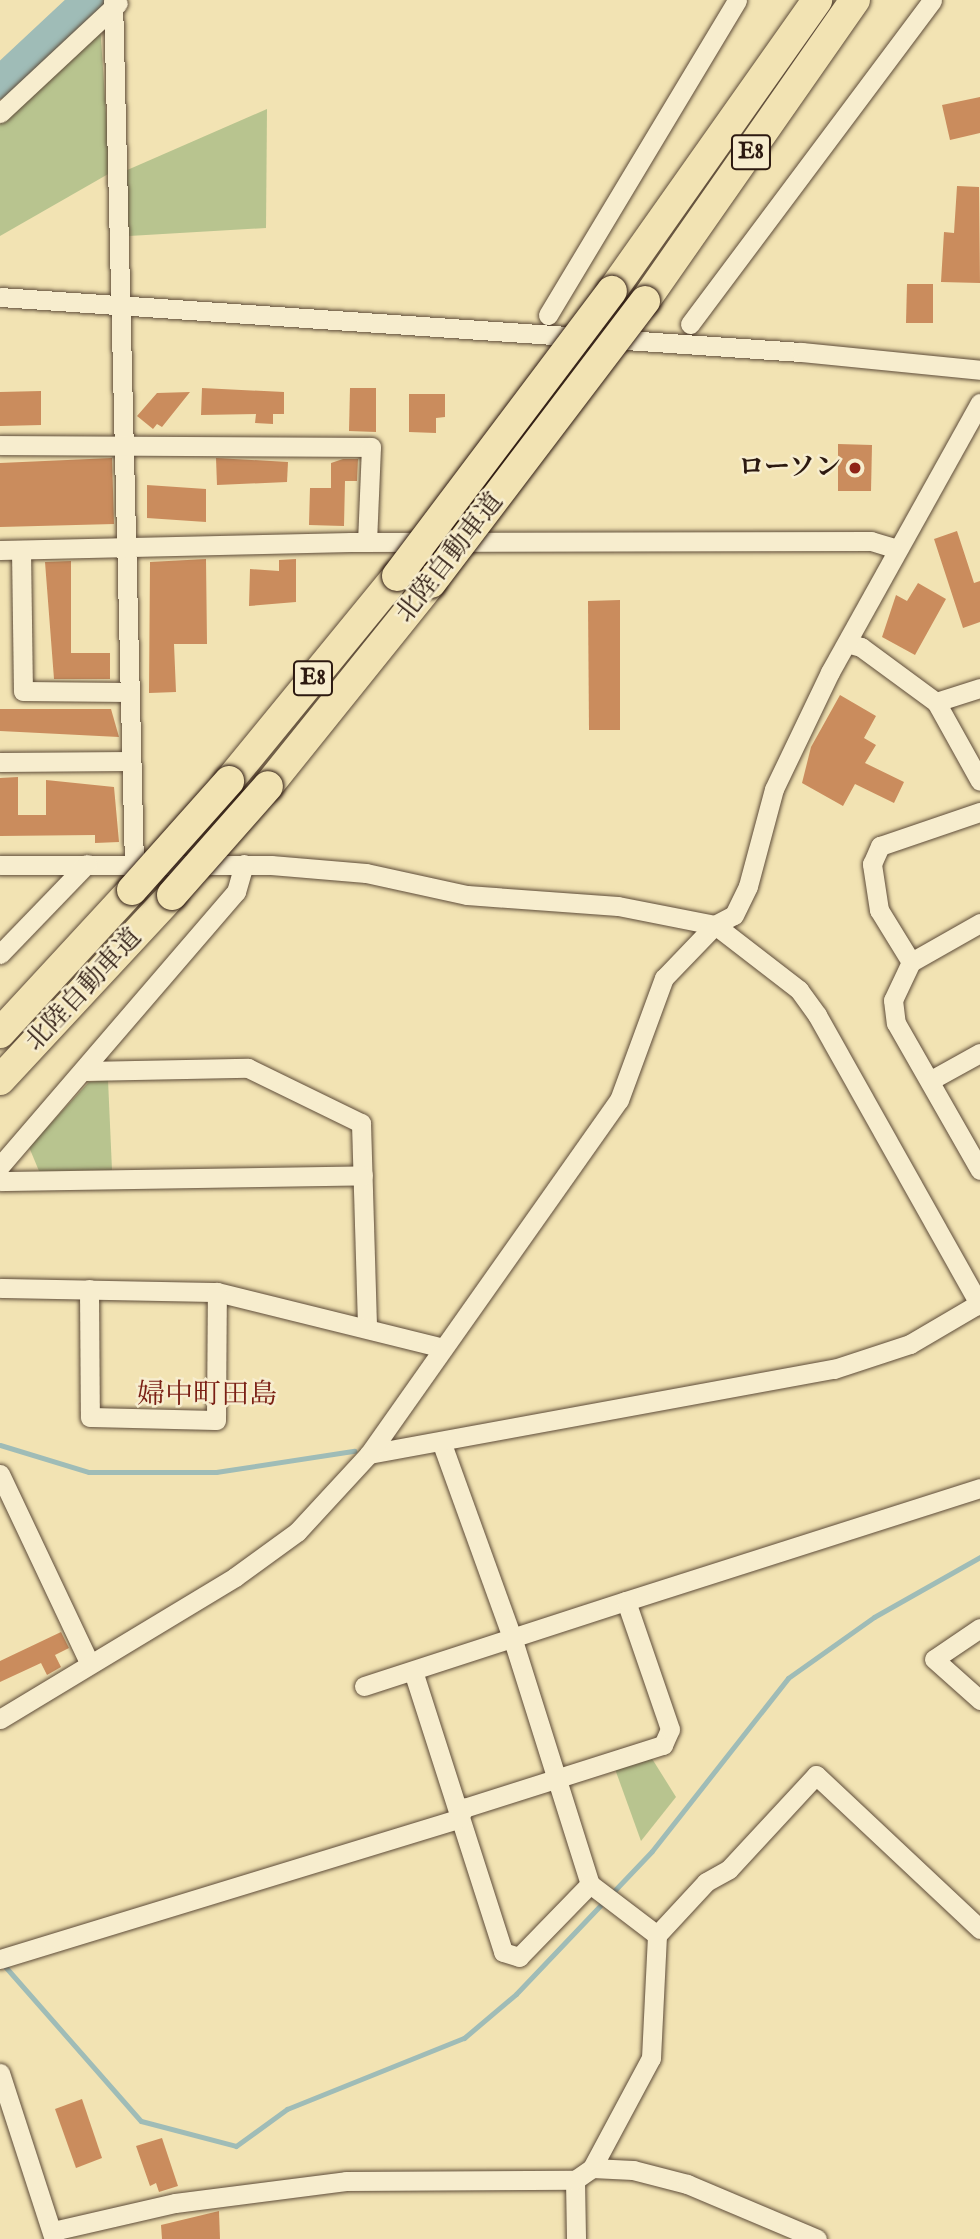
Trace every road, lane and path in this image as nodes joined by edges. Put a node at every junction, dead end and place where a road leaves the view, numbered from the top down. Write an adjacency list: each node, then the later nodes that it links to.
1 (737, 0): 9 (street)
2 (817, 0): 31 (highway, 北陸自動車道 / E8, bridge)
3 (855, 0): 39 (highway, 北陸自動車道 / E8, bridge)
4 (932, 0): 10 (street)
5 (116, 2): 6 (street); 8 (street)
6 (0, 113)
7 (0, 297): 8 (street)
8 (121, 306): 11 (street); 14 (street)
9 (548, 315)
10 (690, 324)
11 (980, 370)
12 (980, 403): 16 (street)
13 (0, 445): 14 (street)
14 (125, 445): 15 (street); 18 (street)
15 (367, 542): 16 (street); 18 (street)
16 (898, 549): 20 (street)
17 (21, 550): 18 (street); 19 (street); 22 (street)
18 (128, 550): 22 (street)
19 (0, 551)
20 (847, 643): 23 (street); 33 (street)
21 (980, 688): 23 (street)
22 (128, 692): 24 (street)
23 (936, 702): 26 (street)
24 (130, 761): 25 (street); 31 (street)
25 (0, 762)
26 (980, 781)
27 (980, 812): 35 (street)
28 (88, 863): 29 (street); 31 (street); 34 (street)
29 (0, 864)
30 (244, 864): 31 (street); 33 (street); 38 (street)
31 (133, 877): 36 (highway, 北陸自動車道 / E8)
32 (980, 923): 35 (street)
33 (715, 925): 48 (street); 50 (street)
34 (0, 954)
35 (911, 962): 40 (street)
36 (0, 1033)
37 (980, 1053): 40 (street)
38 (85, 1071): 41 (street); 43 (street)
39 (0, 1080)
40 (931, 1080): 42 (street)
41 (0, 1166)
42 (980, 1170)
43 (363, 1175): 44 (street); 49 (street)
44 (0, 1181)
45 (0, 1288): 46 (street)
46 (89, 1289): 47 (street); 47 (street)
47 (217, 1292): 49 (street)
48 (980, 1304): 51 (street)
49 (367, 1326): 50 (street)
50 (440, 1347): 52 (street)
51 (442, 1444): 52 (street); 57 (street)
52 (369, 1454): 58 (street)
53 (0, 1474): 58 (street)
54 (980, 1488): 55 (street)
55 (626, 1601): 57 (street); 63 (street)
56 (980, 1628): 61 (street)
57 (512, 1637): 59 (street); 63 (street)
58 (90, 1664): 62 (street)
59 (413, 1671): 60 (street); 64 (street)
60 (364, 1686)
61 (980, 1700)
62 (0, 1718)
63 (557, 1778): 64 (street); 65 (street)
64 (458, 1819): 65 (street); 68 (street)
65 (590, 1884): 67 (street)
66 (980, 1929): 67 (street)
67 (657, 1935): 70 (street)
68 (0, 1959)
69 (0, 2073): 72 (street)
70 (592, 2168): 71 (street); 74 (street)
71 (575, 2180): 72 (street); 73 (street)
72 (53, 2235)
73 (576, 2239)
74 (817, 2239)

